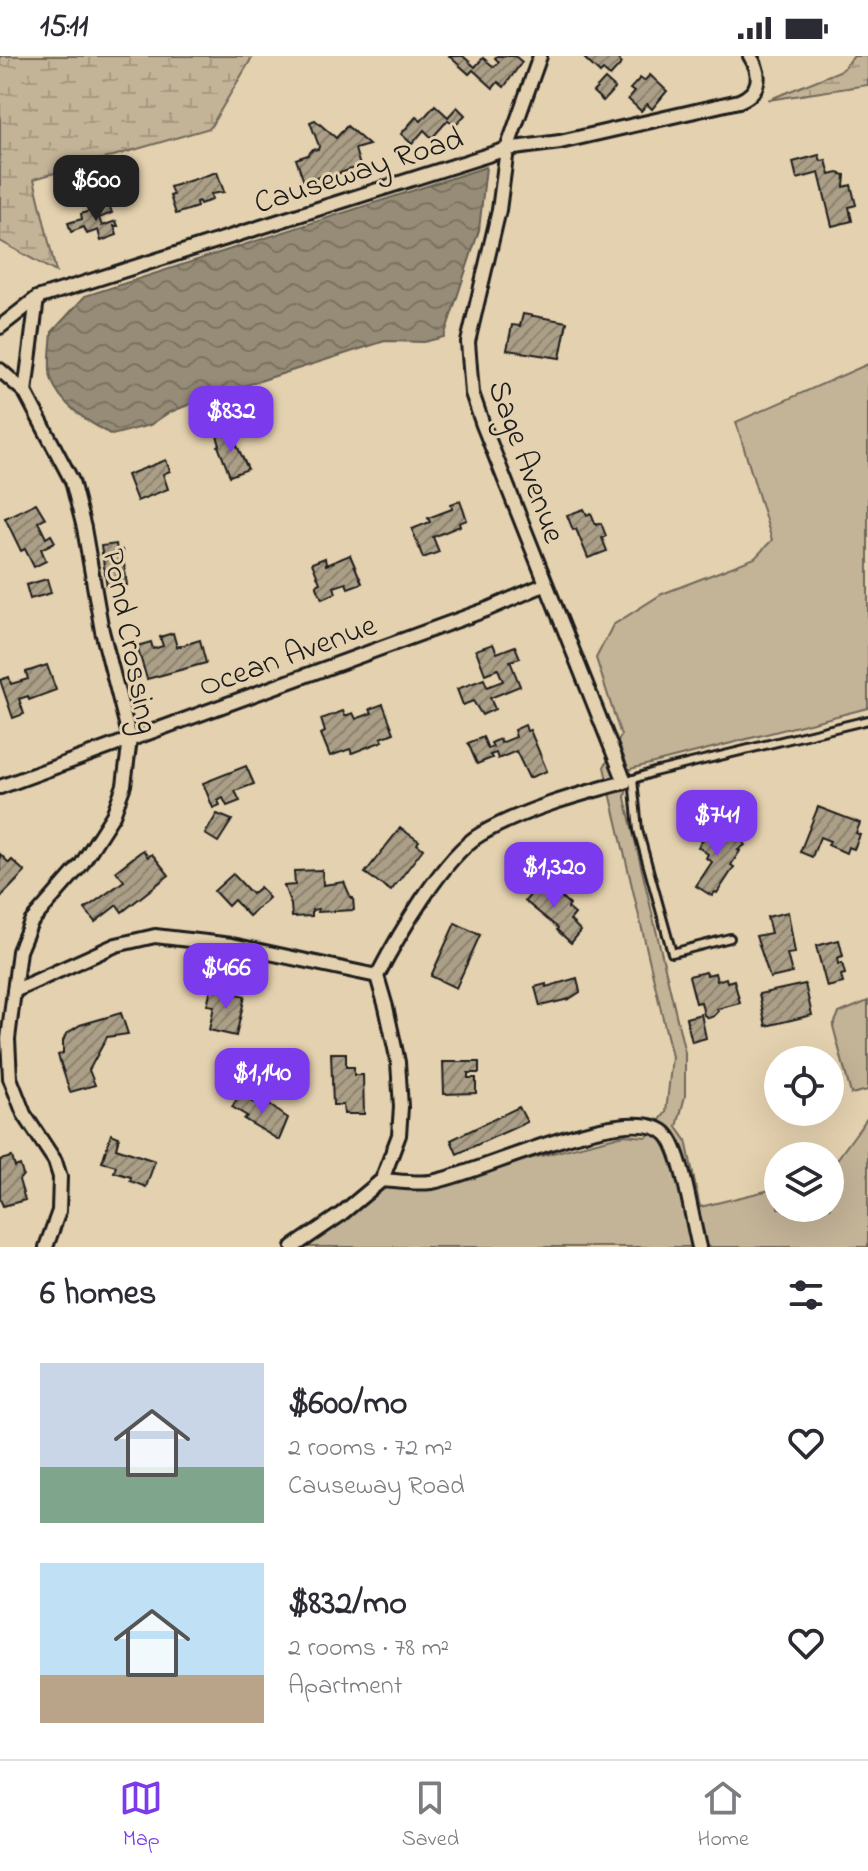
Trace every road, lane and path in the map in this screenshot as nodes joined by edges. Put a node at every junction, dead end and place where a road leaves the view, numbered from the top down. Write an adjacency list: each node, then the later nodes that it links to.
1 (540, 56): 3 (street, Sage Avenue)
2 (750, 56): 3 (street, Causeway Road)
3 (507, 149): 4 (street, Causeway Road); 8 (street, Sage Avenue)
4 (37, 298): 5 (street, Causeway Road); 7 (street)
5 (0, 327)
6 (0, 370): 7 (street, Pond Crossing)
7 (25, 392): 10 (street, Pond Crossing)
8 (546, 584): 10 (street, Ocean Avenue); 11 (street, Sage Avenue)
9 (868, 720): 11 (lane)
10 (130, 739): 12 (street, Ocean Avenue); 15 (street, Pond Crossing)
11 (629, 780): 13 (lane); 14 (street)
12 (0, 787)
13 (730, 938)
14 (377, 976): 15 (street); 16 (street)
15 (14, 991): 17 (street, Pond Crossing)
16 (382, 1180): 18 (street); 19 (street)
17 (46, 1247)
18 (293, 1247)
19 (699, 1247)

